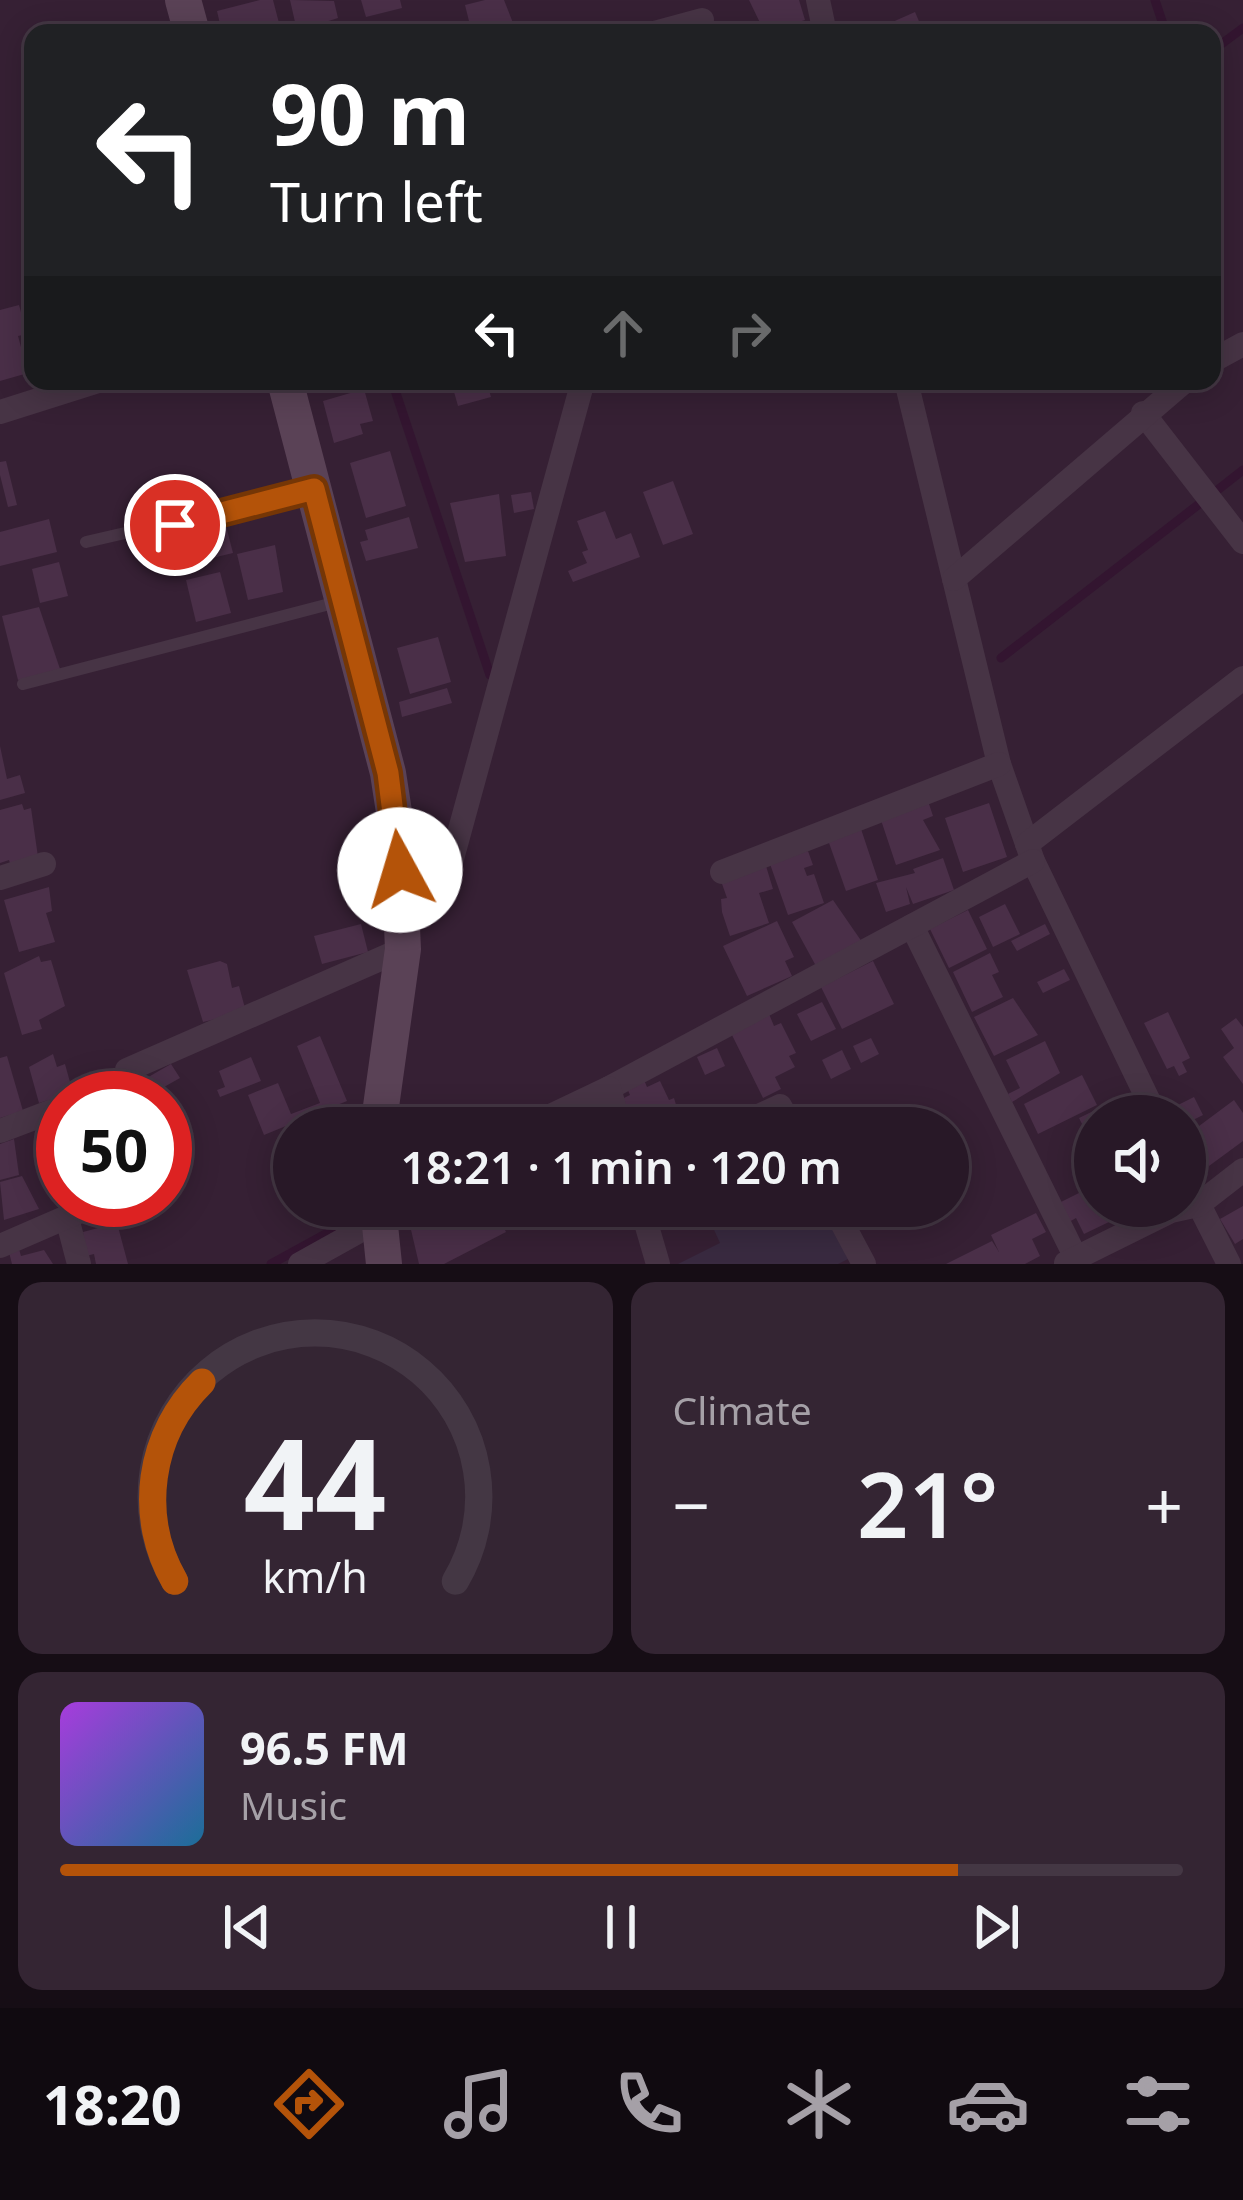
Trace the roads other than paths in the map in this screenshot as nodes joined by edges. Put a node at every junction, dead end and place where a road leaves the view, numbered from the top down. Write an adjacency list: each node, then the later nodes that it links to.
1 (70, 390): 6 (street)
2 (287, 390): 8 (main road)
3 (581, 390): 20 (street)
4 (908, 390): 11 (street)
5 (1173, 390): 7 (street)
6 (0, 412)
7 (1143, 413): 10 (street); 11 (street)
8 (314, 489): 9 (lane); 12 (main road)
9 (86, 542)
10 (1243, 542)
11 (953, 579): 15 (street)
12 (343, 600): 14 (lane); 20 (main road)
13 (1243, 678): 16 (street)
14 (23, 684)
15 (999, 764): 16 (street); 18 (street)
16 (1030, 852): 21 (street); 25 (street)
17 (44, 864): 19 (street)
18 (722, 872)
19 (0, 878)
20 (401, 901): 22 (main road)
21 (912, 926): 24 (street); 42 (street)
22 (403, 949): 23 (street); 26 (main road)
23 (126, 1071)
24 (609, 1088): 27 (street); 28 (street)
25 (1146, 1095)
26 (381, 1107)
27 (564, 1107)
28 (614, 1107)
29 (36, 1117): 30 (street)
30 (0, 1131)
31 (1243, 1170): 32 (street)
32 (1206, 1199)
33 (1206, 1220): 48 (street)
34 (45, 1227): 41 (street)
35 (69, 1227): 43 (street)
36 (353, 1227): 44 (street)
37 (380, 1227): 45 (main road)
38 (647, 1227): 46 (street)
39 (844, 1227): 47 (street)
40 (1139, 1227): 42 (street)
41 (0, 1246)
42 (1070, 1261)
43 (79, 1264)
44 (300, 1264)
45 (384, 1264)
46 (658, 1264)
47 (864, 1264)
48 (1229, 1264)

